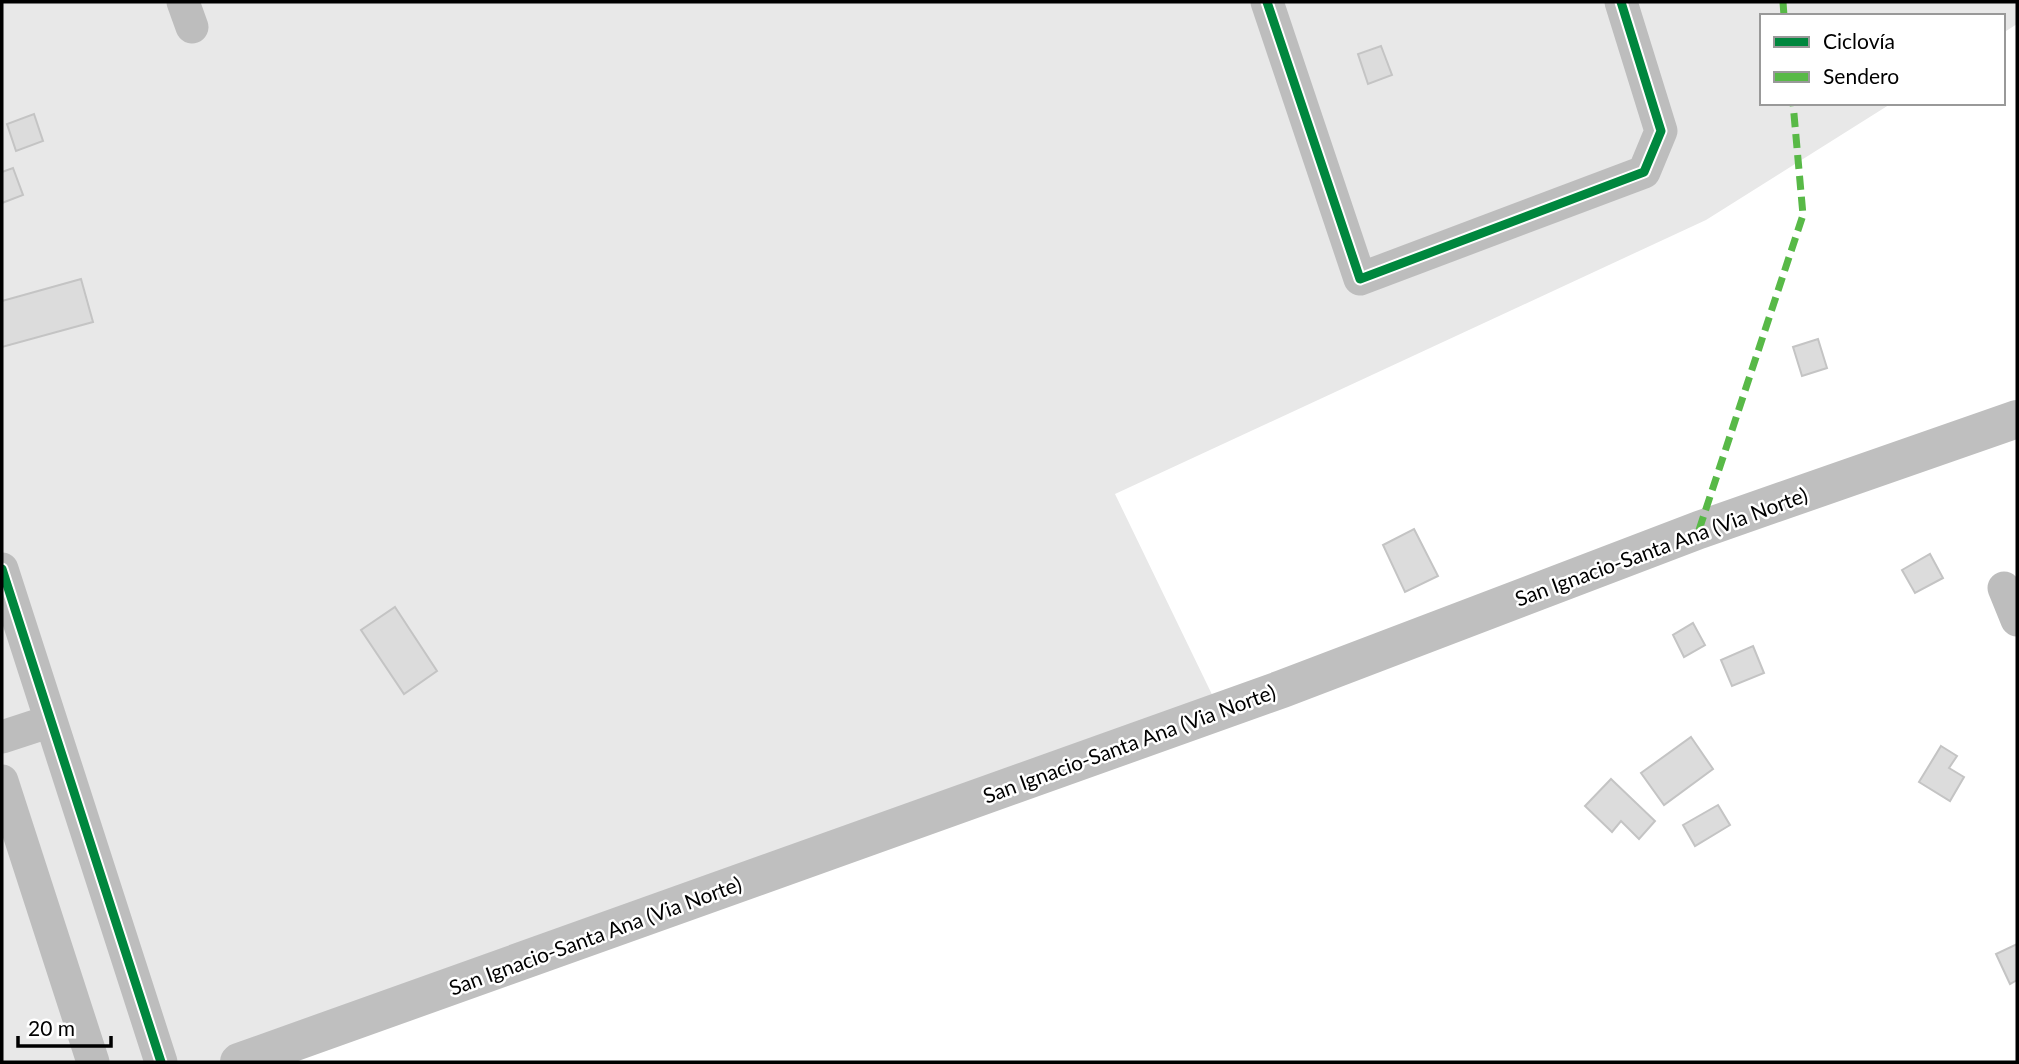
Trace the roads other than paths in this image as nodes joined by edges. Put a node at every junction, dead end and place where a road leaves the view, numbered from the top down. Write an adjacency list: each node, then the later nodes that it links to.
1 (1266, 2): 2 (street)
2 (1621, 2)
3 (2017, 419): 12 (main road, San Ignacio-Santa Ana (Via Norte))
4 (2, 569): 7 (street)
5 (2004, 588): 6 (street)
6 (2017, 620)
7 (51, 721): 8 (street); 11 (street)
8 (2, 737)
9 (2, 780): 10 (street)
10 (93, 1062)
11 (161, 1062)
12 (239, 1062)

